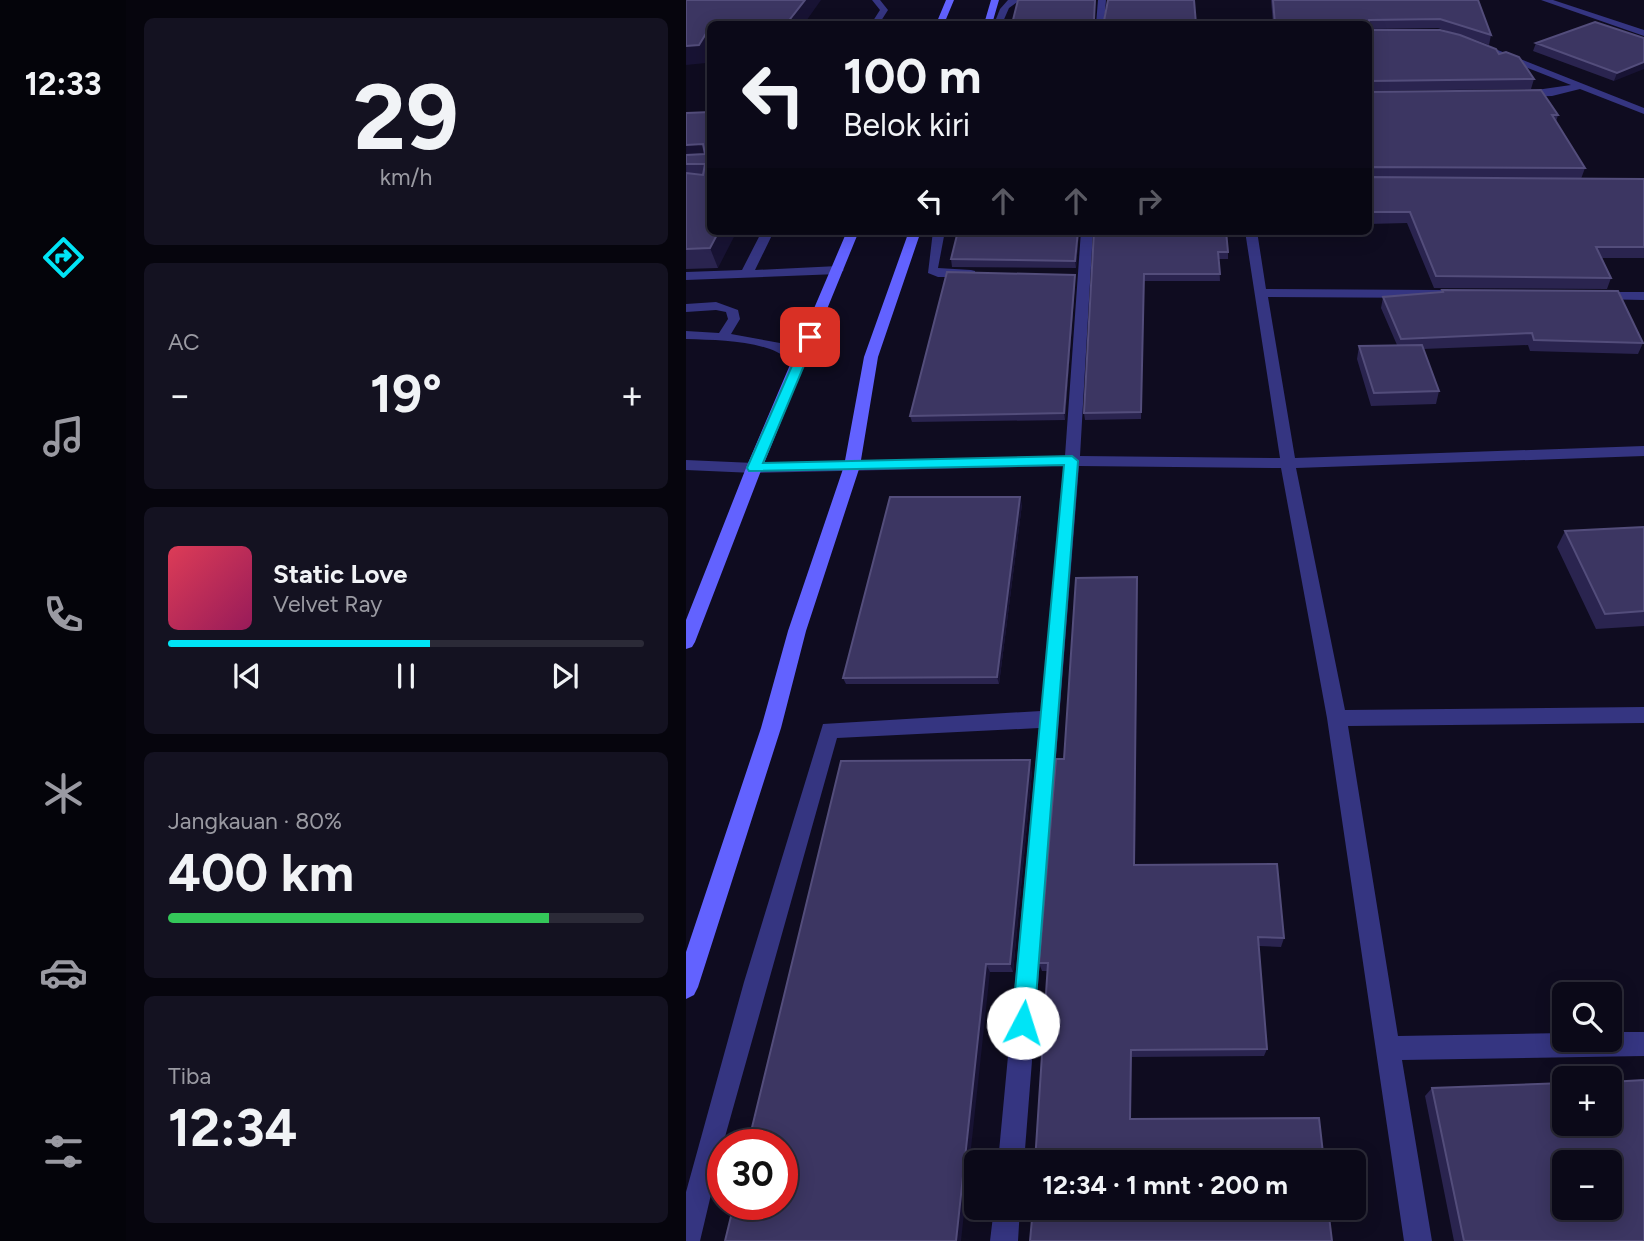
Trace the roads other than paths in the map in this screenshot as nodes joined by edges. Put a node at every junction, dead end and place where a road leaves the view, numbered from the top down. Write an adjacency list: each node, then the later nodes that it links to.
1 (876, 0): 7 (street)
2 (950, 0): 8 (main road)
3 (995, 0): 9 (main road)
4 (1102, 0): 11 (street)
5 (1545, 0): 12 (street)
6 (1012, 1): 10 (street)
7 (878, 21)
8 (941, 21)
9 (989, 21)
10 (1001, 21)
11 (1100, 21)
12 (1644, 33)
13 (1462, 40): 14 (street)
14 (1580, 86): 15 (street); 16 (street)
15 (1507, 95)
16 (1644, 111)
17 (766, 235): 25 (street)
18 (851, 235): 23 (main road)
19 (914, 235): 39 (main road)
20 (938, 235): 24 (street)
21 (1086, 235): 36 (street)
22 (1252, 235): 27 (street)
23 (838, 270): 25 (street); 34 (main road)
24 (991, 274)
25 (746, 275): 26 (street)
26 (686, 276)
27 (1262, 293): 28 (street); 37 (street)
28 (1450, 294)
29 (1580, 295): 30 (street)
30 (1644, 296)
31 (686, 308): 33 (street)
32 (686, 335): 33 (street)
33 (723, 337): 34 (street)
34 (801, 359): 40 (main road)
35 (1644, 451): 37 (street)
36 (1072, 461): 37 (street); 39 (street); 44 (street)
37 (1288, 463): 43 (street)
38 (686, 465): 40 (street)
39 (852, 466): 40 (street); 45 (main road)
40 (754, 468): 41 (main road)
41 (686, 642)
42 (1644, 715): 43 (street)
43 (1336, 718): 47 (street)
44 (1050, 719): 48 (street); 50 (street)
45 (686, 987)
46 (1644, 1044): 47 (street)
47 (1389, 1048): 52 (street)
48 (1012, 1150)
49 (1006, 1220): 51 (street)
50 (687, 1241)
51 (1004, 1241)
52 (1418, 1241)

